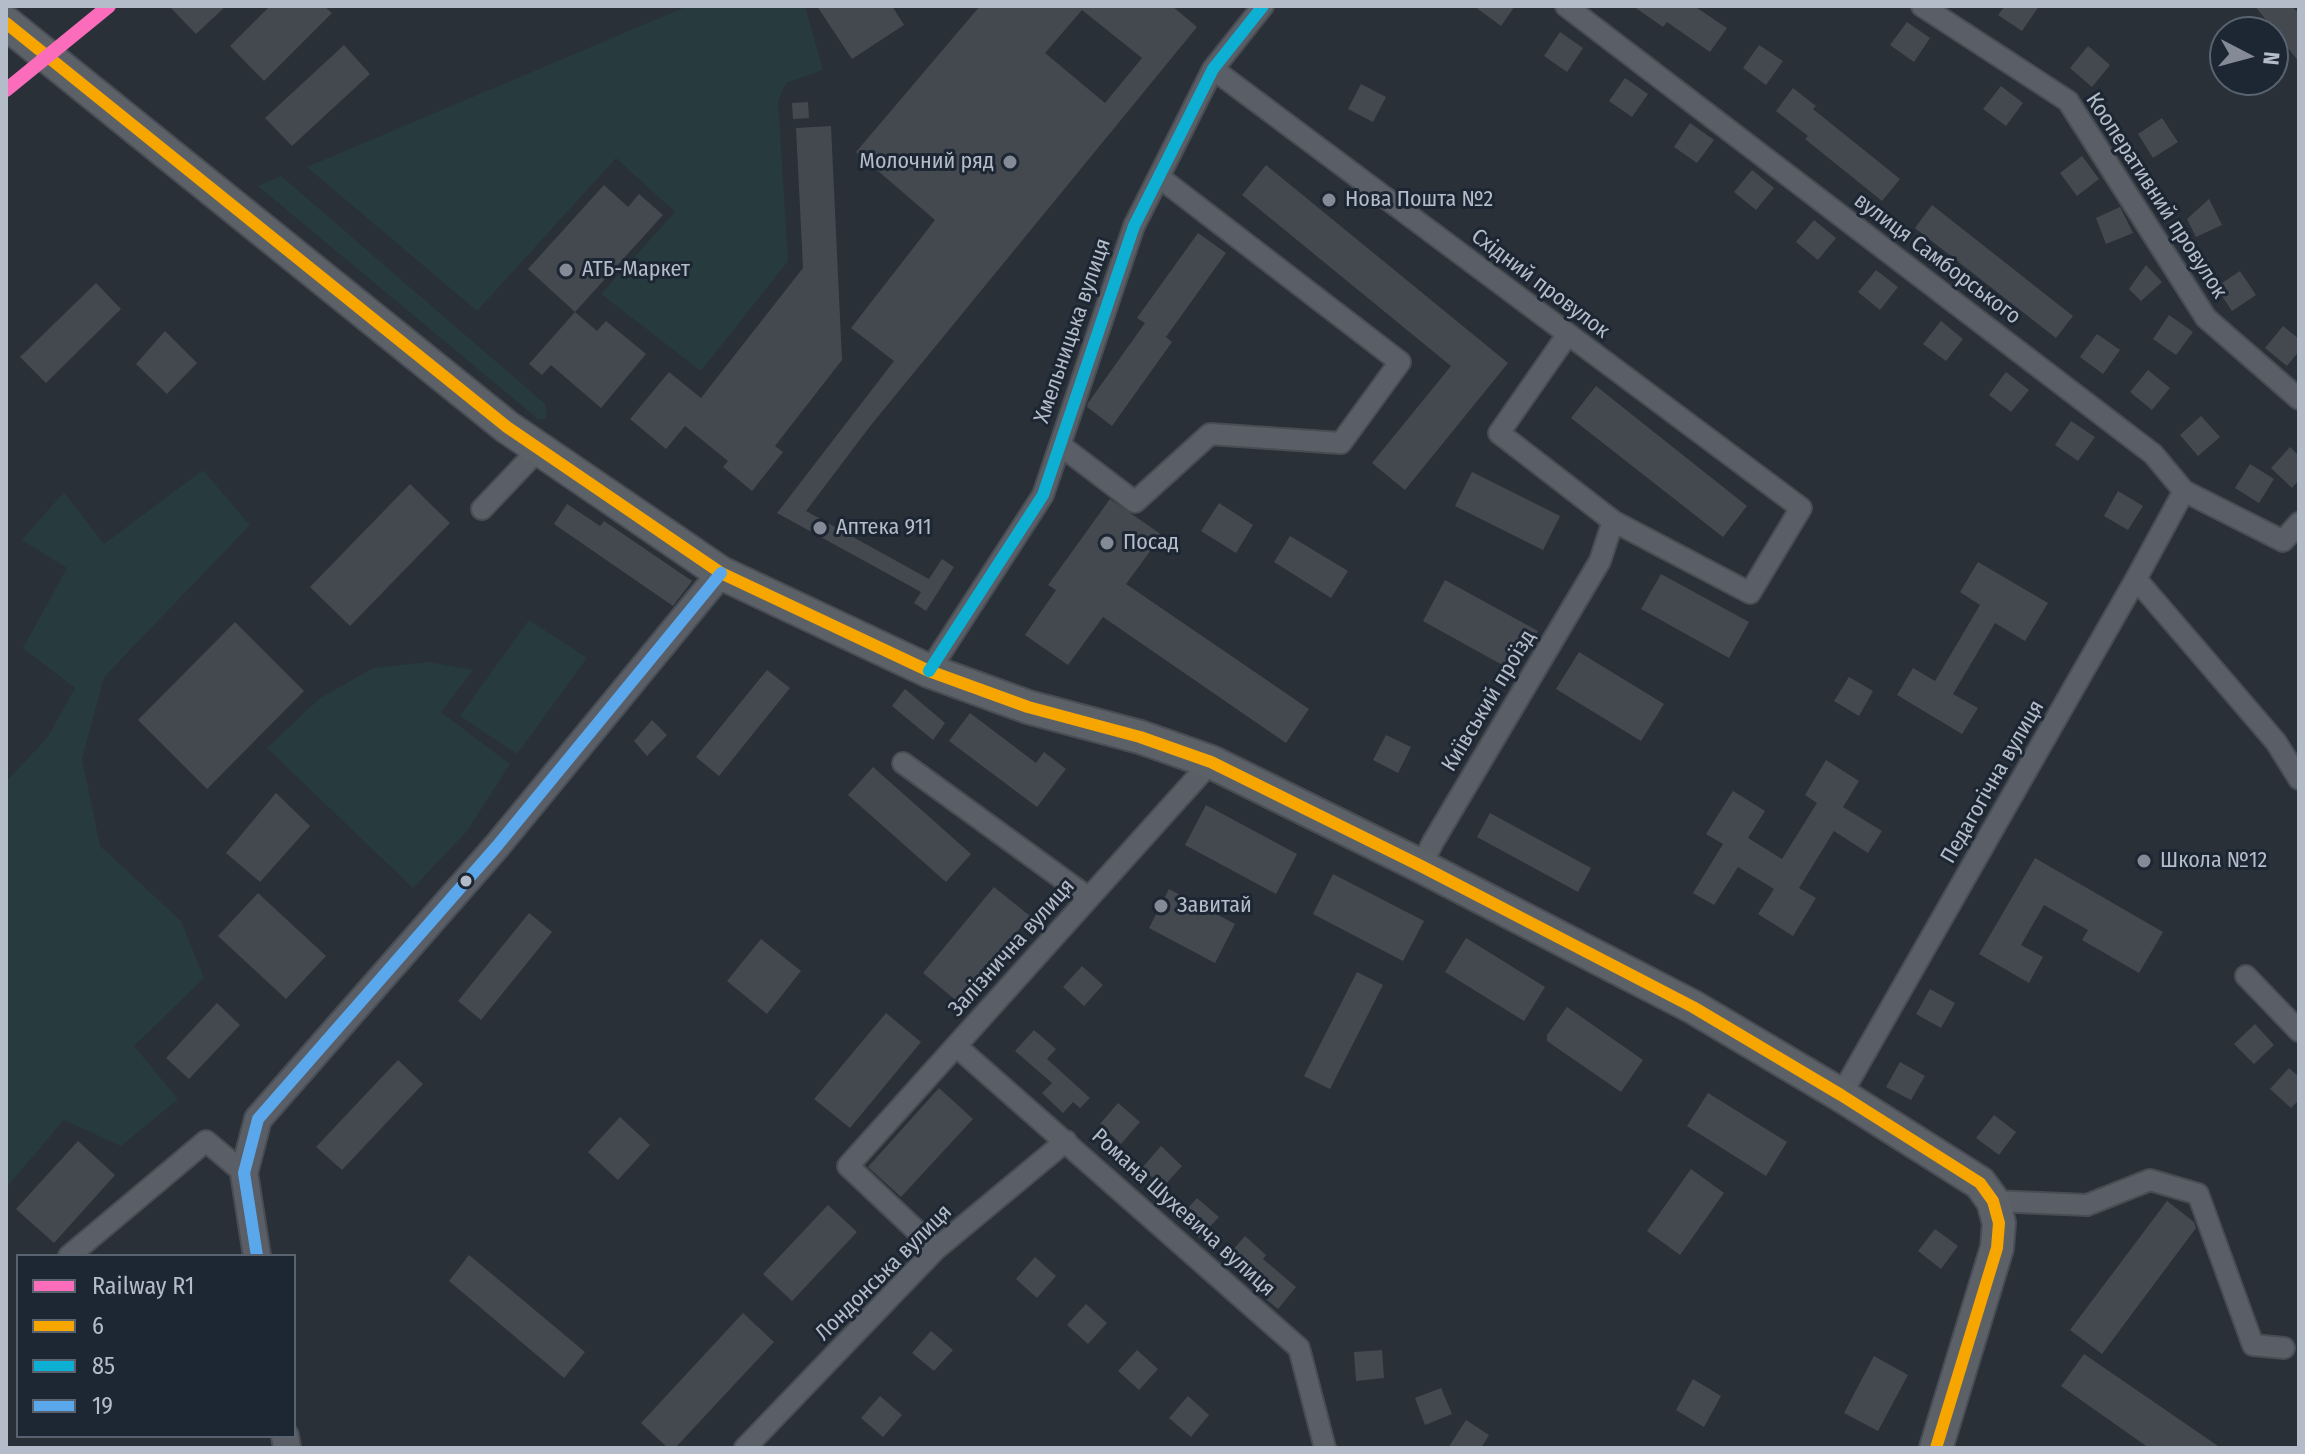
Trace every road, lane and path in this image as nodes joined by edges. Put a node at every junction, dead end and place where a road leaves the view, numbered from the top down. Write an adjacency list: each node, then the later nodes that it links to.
1 (1263, 6): 5 (street, Хмельницька вулиця)
2 (1566, 6): 11 (street, вулиця Самборського)
3 (1922, 6): 8 (street, Кооперативний провулок)
4 (6, 23): 10 (main road)
5 (1213, 69): 6 (street, Хмельницька вулиця); 7 (street, Східний провулок)
6 (1159, 177): 9 (street, Хмельницька вулиця); 9 (street)
7 (1568, 334): 13 (street); 13 (street, Східний провулок)
8 (2299, 399)
9 (1060, 445): 17 (street, Хмельницька вулиця)
10 (539, 449): 12 (street); 15 (main road)
11 (2184, 491): 14 (street, вулиця Самборського); 16 (street, Педагогічна вулиця)
12 (482, 509)
13 (1613, 521): 21 (street, Київський проїзд)
14 (2299, 523)
15 (721, 573): 17 (main road); 28 (street)
16 (2136, 579): 20 (street); 26 (street, Педагогічна вулиця)
17 (929, 671): 18 (main road)
18 (1211, 762): 21 (main road); 22 (street, Залізнична вулиця)
19 (903, 763): 22 (street)
20 (2299, 779)
21 (1421, 866): 26 (main road)
22 (1089, 898): 25 (street, Залізнична вулиця)
23 (2246, 976): 24 (street)
24 (2299, 1031)
25 (956, 1046): 27 (street, Романа Шухевича вулиця); 30 (street, Залізнична вулиця)
26 (1841, 1095): 29 (main road)
27 (1066, 1141): 30 (street, Лондонська вулиця); 35 (street, Романа Шухевича вулиця)
28 (244, 1173): 31 (street); 32 (street)
29 (1993, 1201): 33 (street); 36 (main road)
30 (936, 1249): 34 (street, Лондонська вулиця)
31 (71, 1254)
32 (257, 1254)
33 (2284, 1348)
34 (745, 1448)
35 (1325, 1448)
36 (1936, 1448)

